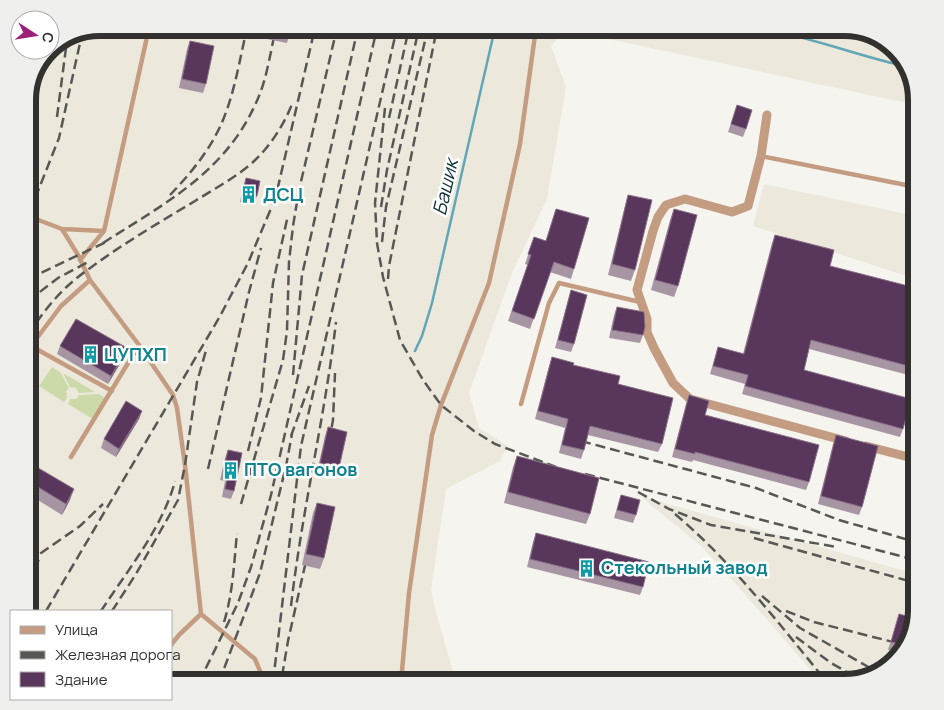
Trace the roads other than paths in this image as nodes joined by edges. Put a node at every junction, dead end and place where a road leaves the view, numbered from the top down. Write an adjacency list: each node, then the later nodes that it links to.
1 (147, 36): 8 (lane)
2 (535, 36): 22 (lane)
3 (767, 115): 4 (street)
4 (761, 156): 5 (lane); 11 (street)
5 (908, 185)
6 (36, 219): 7 (lane)
7 (62, 229): 8 (lane); 9 (lane)
8 (104, 231): 9 (lane)
9 (80, 260): 10 (lane)
10 (90, 280): 12 (lane); 13 (lane)
11 (642, 303): 16 (lane); 18 (street)
12 (36, 339)
13 (139, 344): 15 (lane); 19 (lane)
14 (36, 348): 15 (lane)
15 (112, 391): 17 (lane)
16 (521, 404)
17 (71, 457)
18 (908, 457)
19 (201, 614): 20 (lane); 21 (lane)
20 (172, 645)
21 (259, 674)
22 (401, 674)

